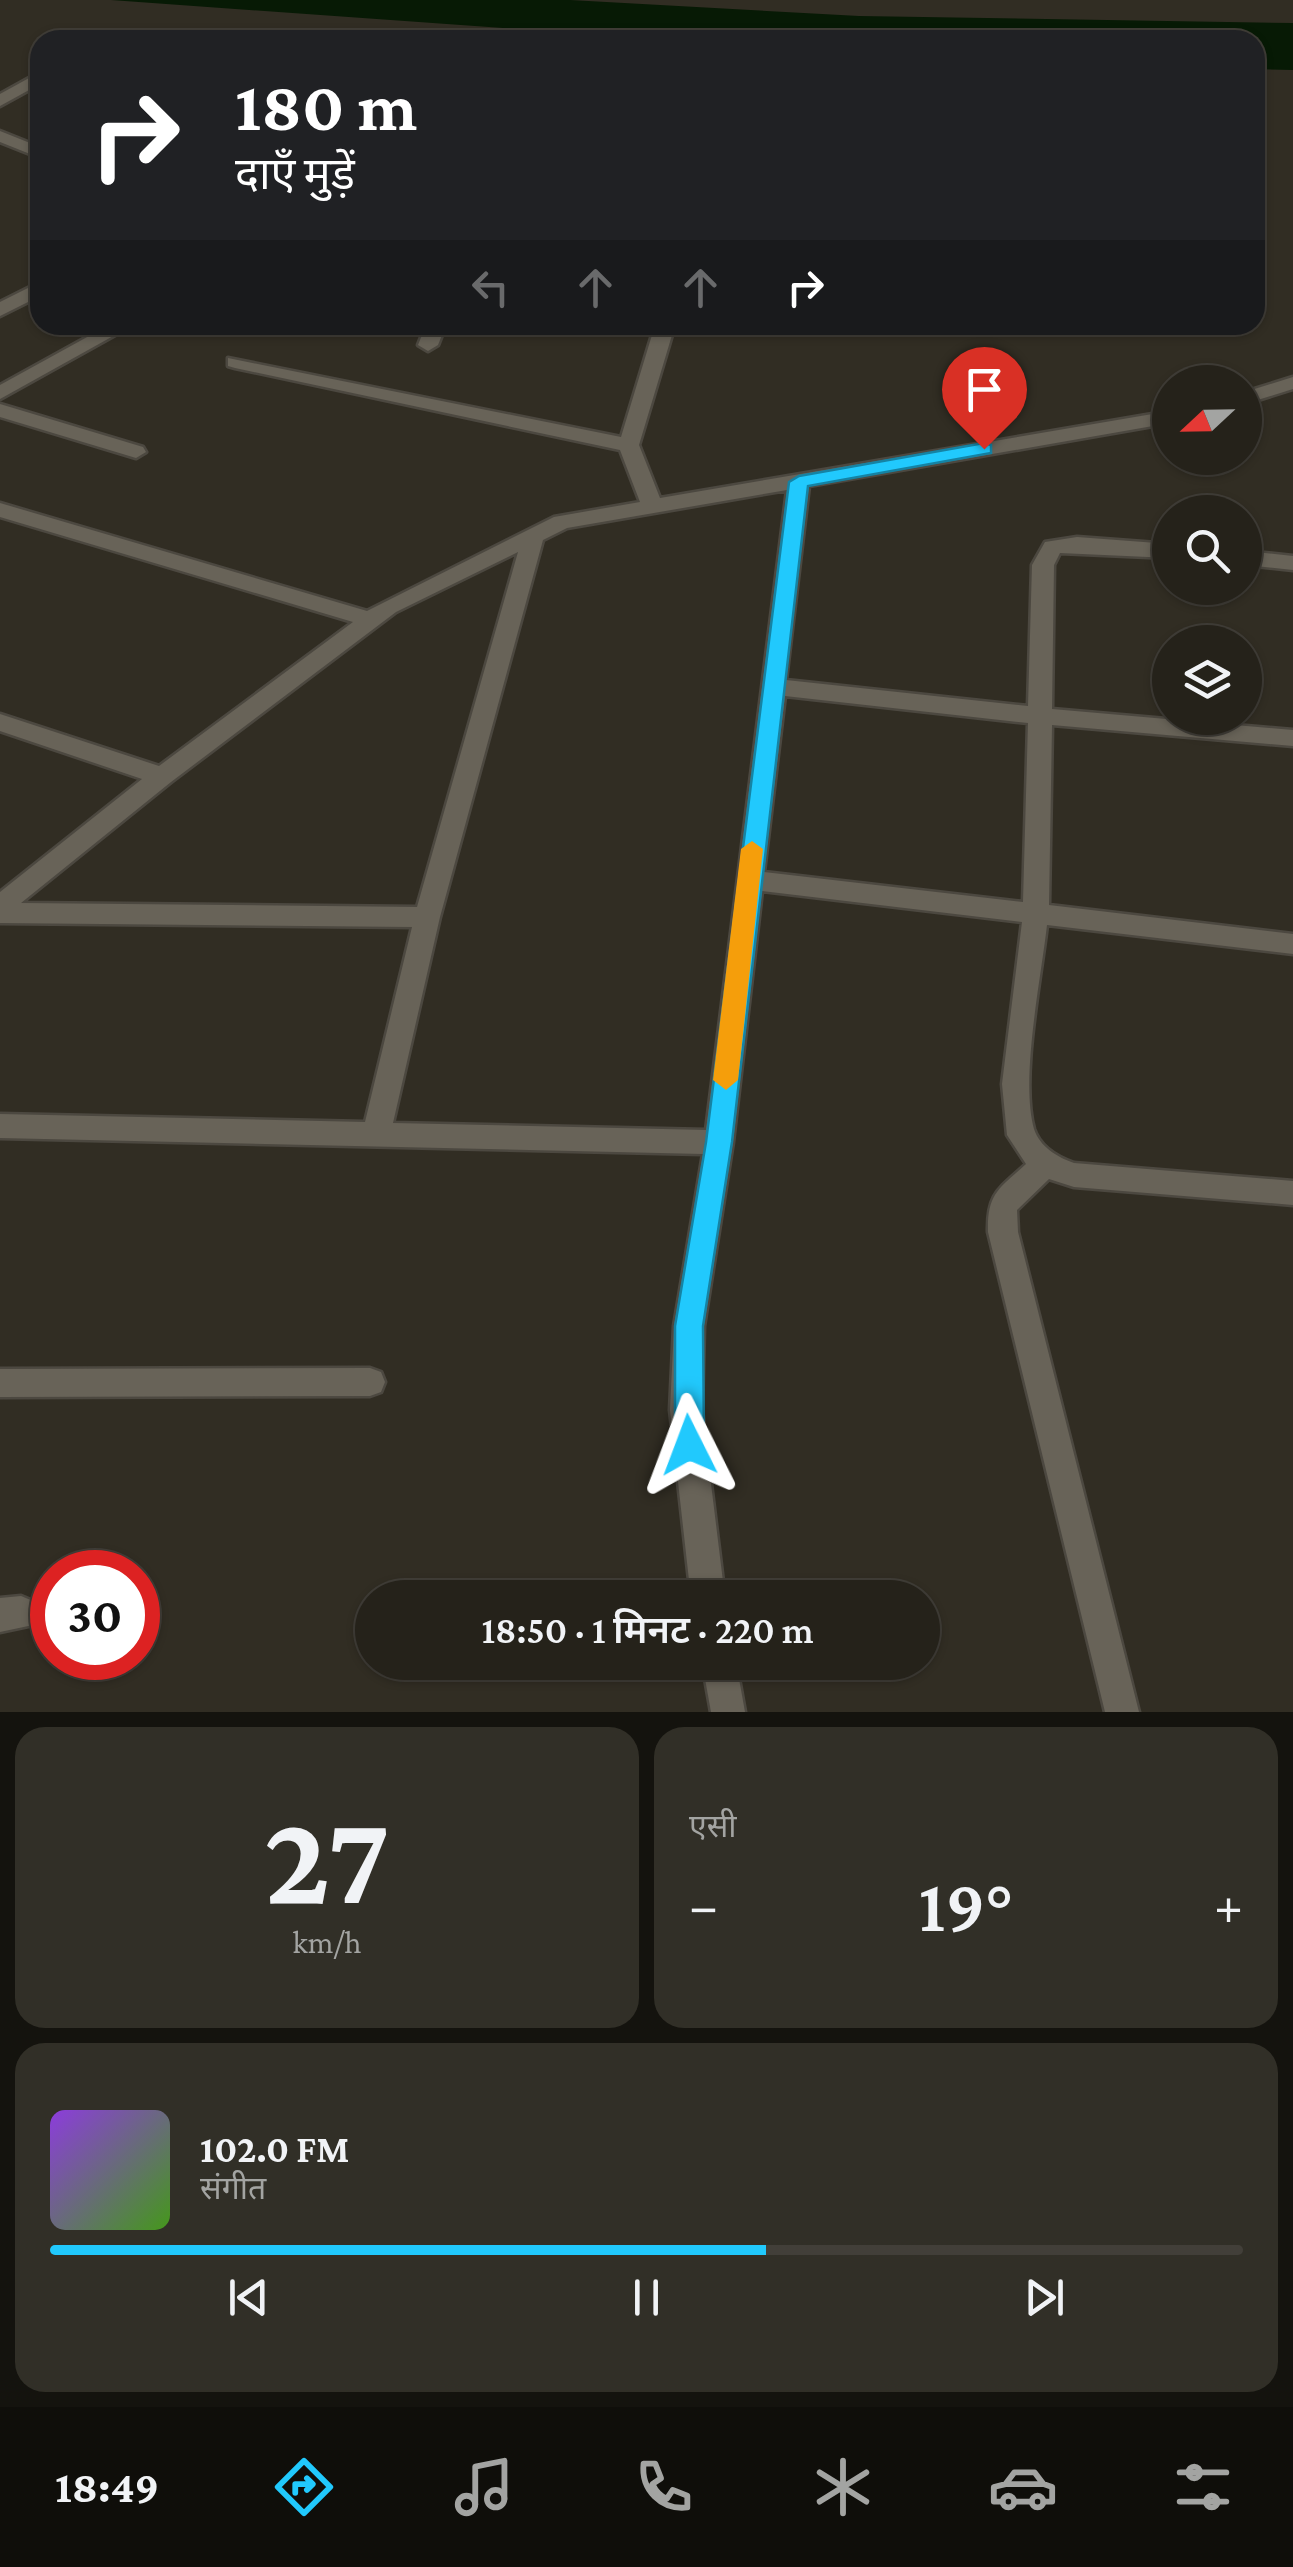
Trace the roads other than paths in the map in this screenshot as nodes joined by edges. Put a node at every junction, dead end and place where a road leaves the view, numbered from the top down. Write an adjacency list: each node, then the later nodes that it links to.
1 (30, 83): 2 (street)
2 (0, 101)
3 (0, 136): 4 (street)
4 (30, 148)
5 (0, 284): 6 (street)
6 (30, 292)
7 (30, 294): 8 (street)
8 (0, 310)
9 (105, 335): 15 (street)
10 (432, 335): 12 (street)
11 (662, 335): 19 (street)
12 (428, 345)
13 (235, 362): 19 (street)
14 (1293, 383): 16 (street)
15 (0, 393)
16 (1262, 393)
17 (0, 410): 20 (street)
18 (1152, 420): 21 (street)
19 (629, 445): 22 (street)
20 (136, 452)
21 (799, 482): 22 (street); 29 (street)
22 (654, 506): 24 (street)
23 (0, 510): 28 (street)
24 (533, 536): 28 (street); 37 (street)
25 (1152, 550): 30 (street)
26 (1262, 560): 27 (street)
27 (1293, 563)
28 (370, 620): 33 (street)
29 (774, 686): 30 (street); 34 (street)
30 (1041, 716): 32 (street); 36 (street)
31 (0, 722): 33 (street)
32 (1293, 738)
33 (162, 776): 35 (street)
34 (748, 880): 36 (street); 41 (street)
35 (0, 909): 37 (street)
36 (1036, 914): 38 (street); 42 (street)
37 (427, 918): 40 (street)
38 (1293, 944)
39 (0, 1126): 40 (street)
40 (378, 1131): 41 (street)
41 (719, 1142): 46 (street)
42 (1044, 1165): 43 (street); 49 (street)
43 (1293, 1194)
44 (370, 1382): 45 (street)
45 (0, 1383)
46 (706, 1580)
47 (723, 1680): 48 (street)
48 (728, 1712)
49 (1122, 1712)

